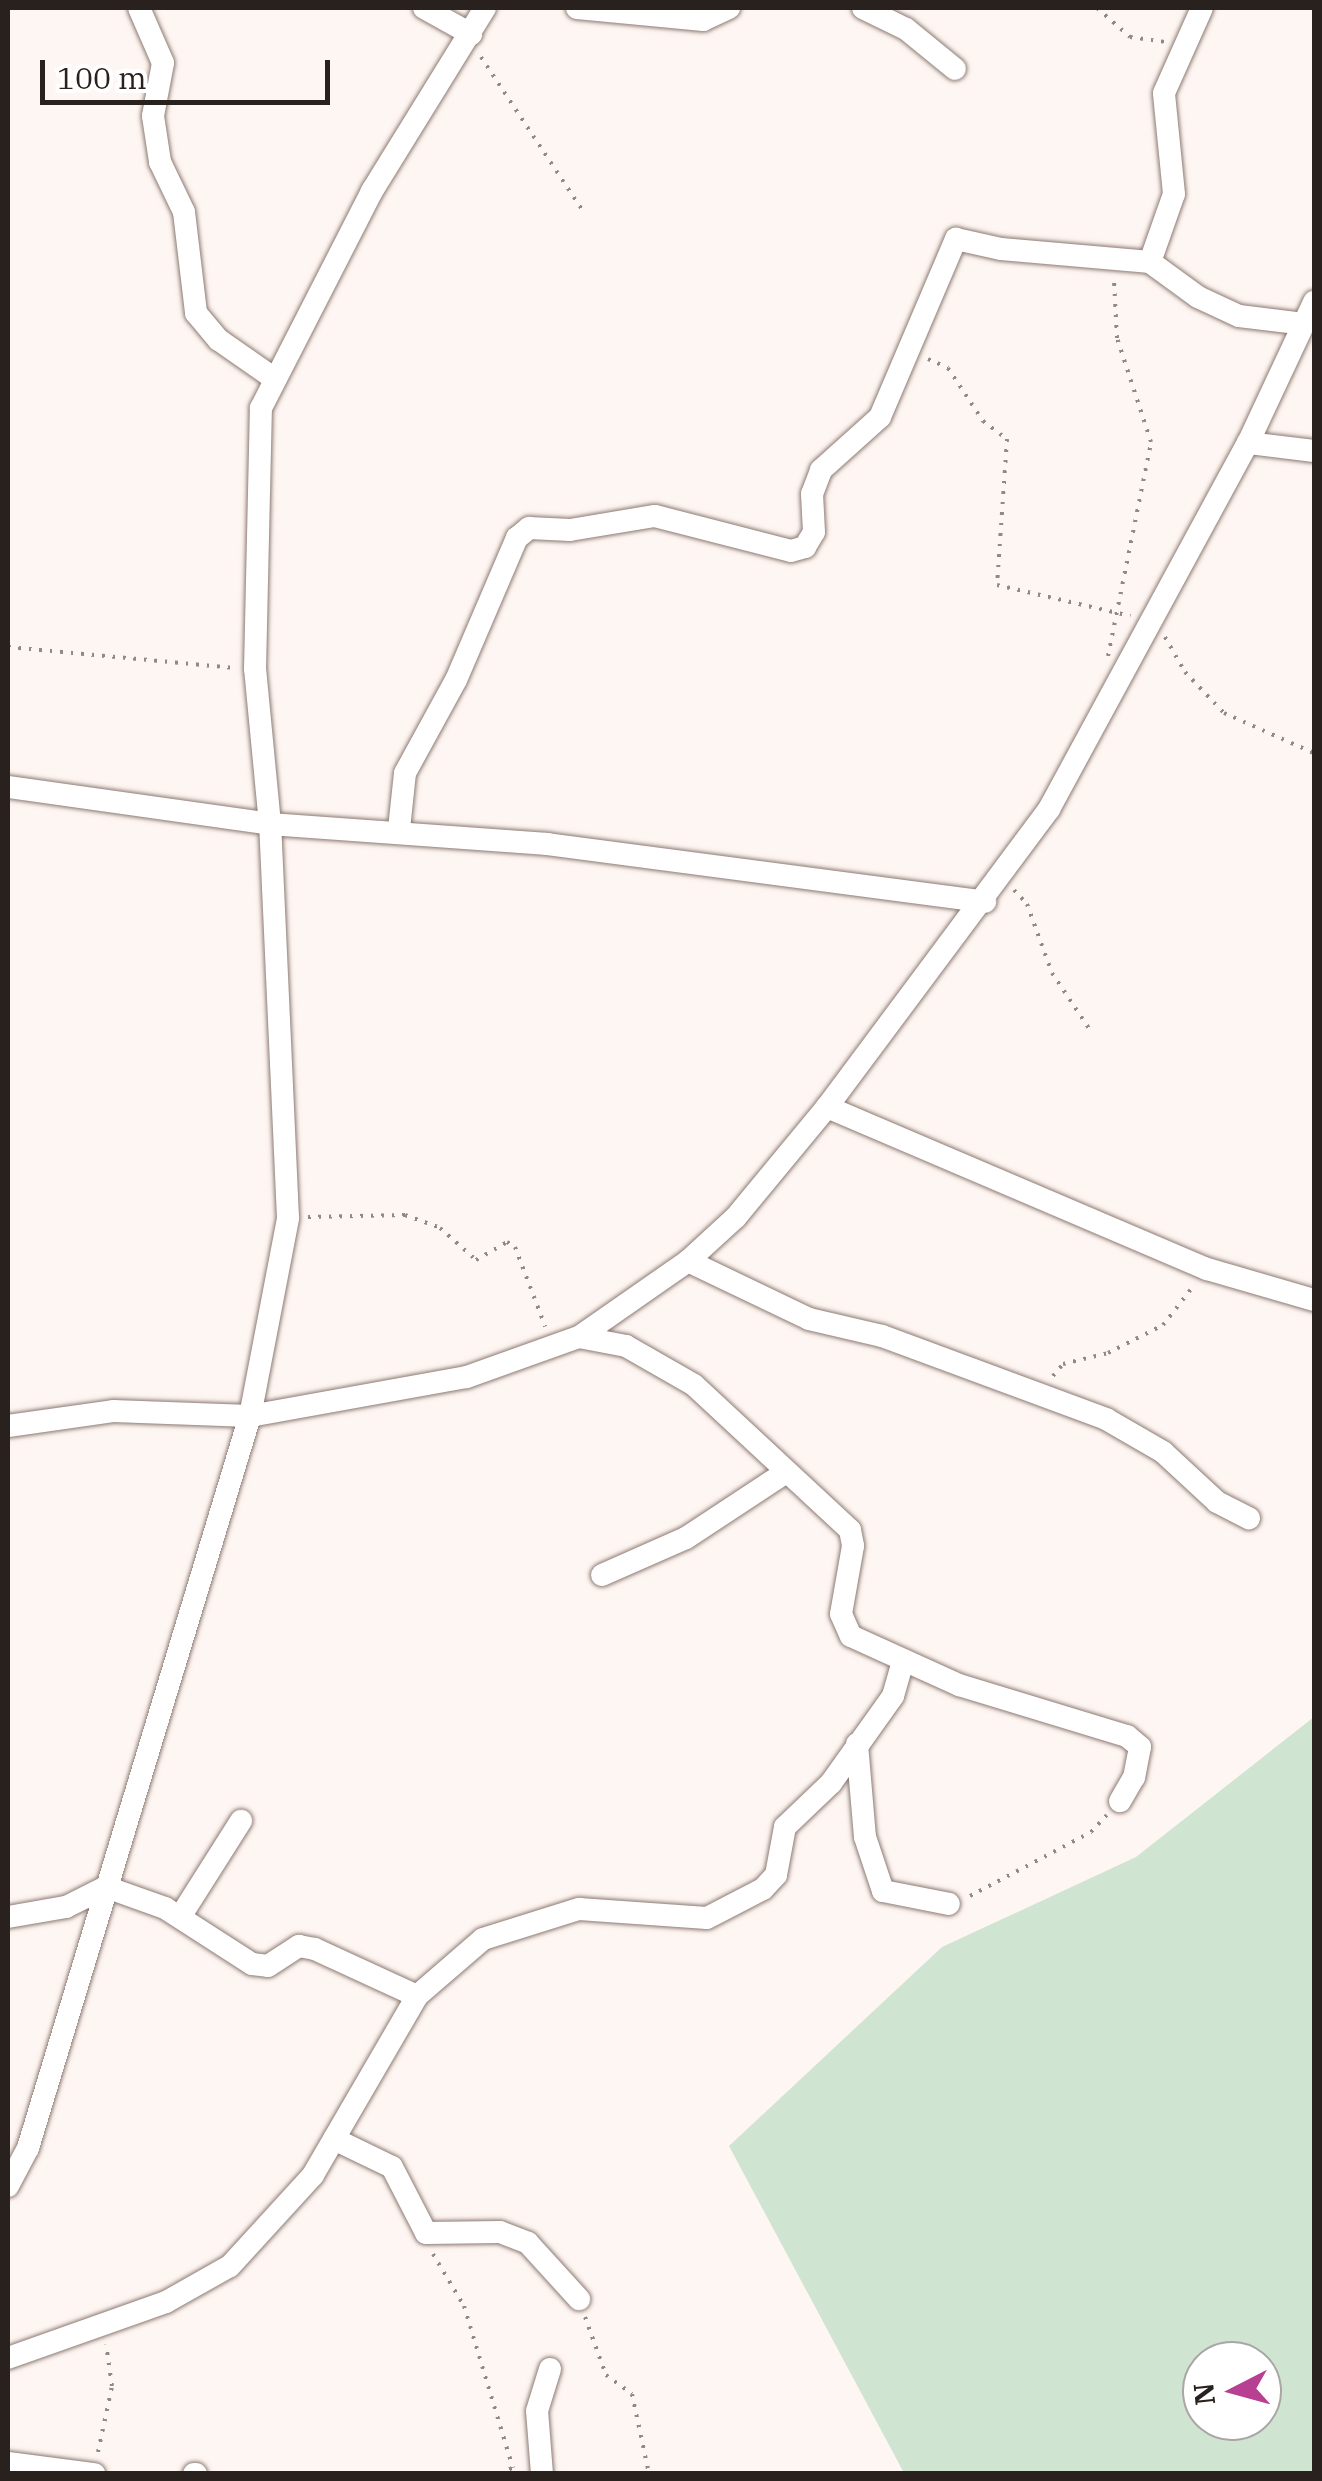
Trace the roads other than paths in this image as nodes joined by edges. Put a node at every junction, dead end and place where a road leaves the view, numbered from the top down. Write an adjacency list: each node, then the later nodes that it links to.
1 (139, 8): 12 (street)
2 (424, 8): 8 (street)
3 (485, 8): 8 (street)
4 (577, 8): 5 (street)
5 (729, 8)
6 (863, 8): 9 (street)
7 (1202, 8): 10 (street)
8 (470, 34): 12 (street)
9 (955, 70)
10 (1150, 262): 11 (street); 17 (street)
11 (1309, 313): 13 (street)
12 (272, 377): 16 (street)
13 (1248, 443): 14 (street); 18 (street)
14 (1314, 451)
15 (8, 788): 16 (street)
16 (270, 824): 17 (street); 23 (street)
17 (399, 829): 18 (street)
18 (985, 902): 19 (street)
19 (827, 1106): 20 (street); 21 (street)
20 (688, 1261): 22 (street); 26 (street)
21 (1314, 1300)
22 (579, 1337): 23 (street); 25 (street)
23 (250, 1416): 24 (street); 32 (street)
24 (8, 1426)
25 (786, 1472): 27 (street); 28 (street)
26 (1249, 1518)
27 (602, 1575)
28 (903, 1660): 29 (street); 30 (street)
29 (857, 1744): 33 (street); 38 (street)
30 (1120, 1801)
31 (241, 1821): 36 (street)
32 (106, 1886): 34 (street); 36 (street); 37 (street)
33 (949, 1904)
34 (66, 1907): 35 (street); 37 (street)
35 (8, 1917)
36 (180, 1917): 38 (street)
37 (92, 1931): 40 (street)
38 (417, 1996): 39 (street)
39 (334, 2139): 41 (street); 42 (street)
40 (8, 2186)
41 (579, 2299)
42 (8, 2358)
43 (550, 2369): 45 (street)
44 (8, 2463): 46 (street)
45 (539, 2467)
46 (96, 2468)

